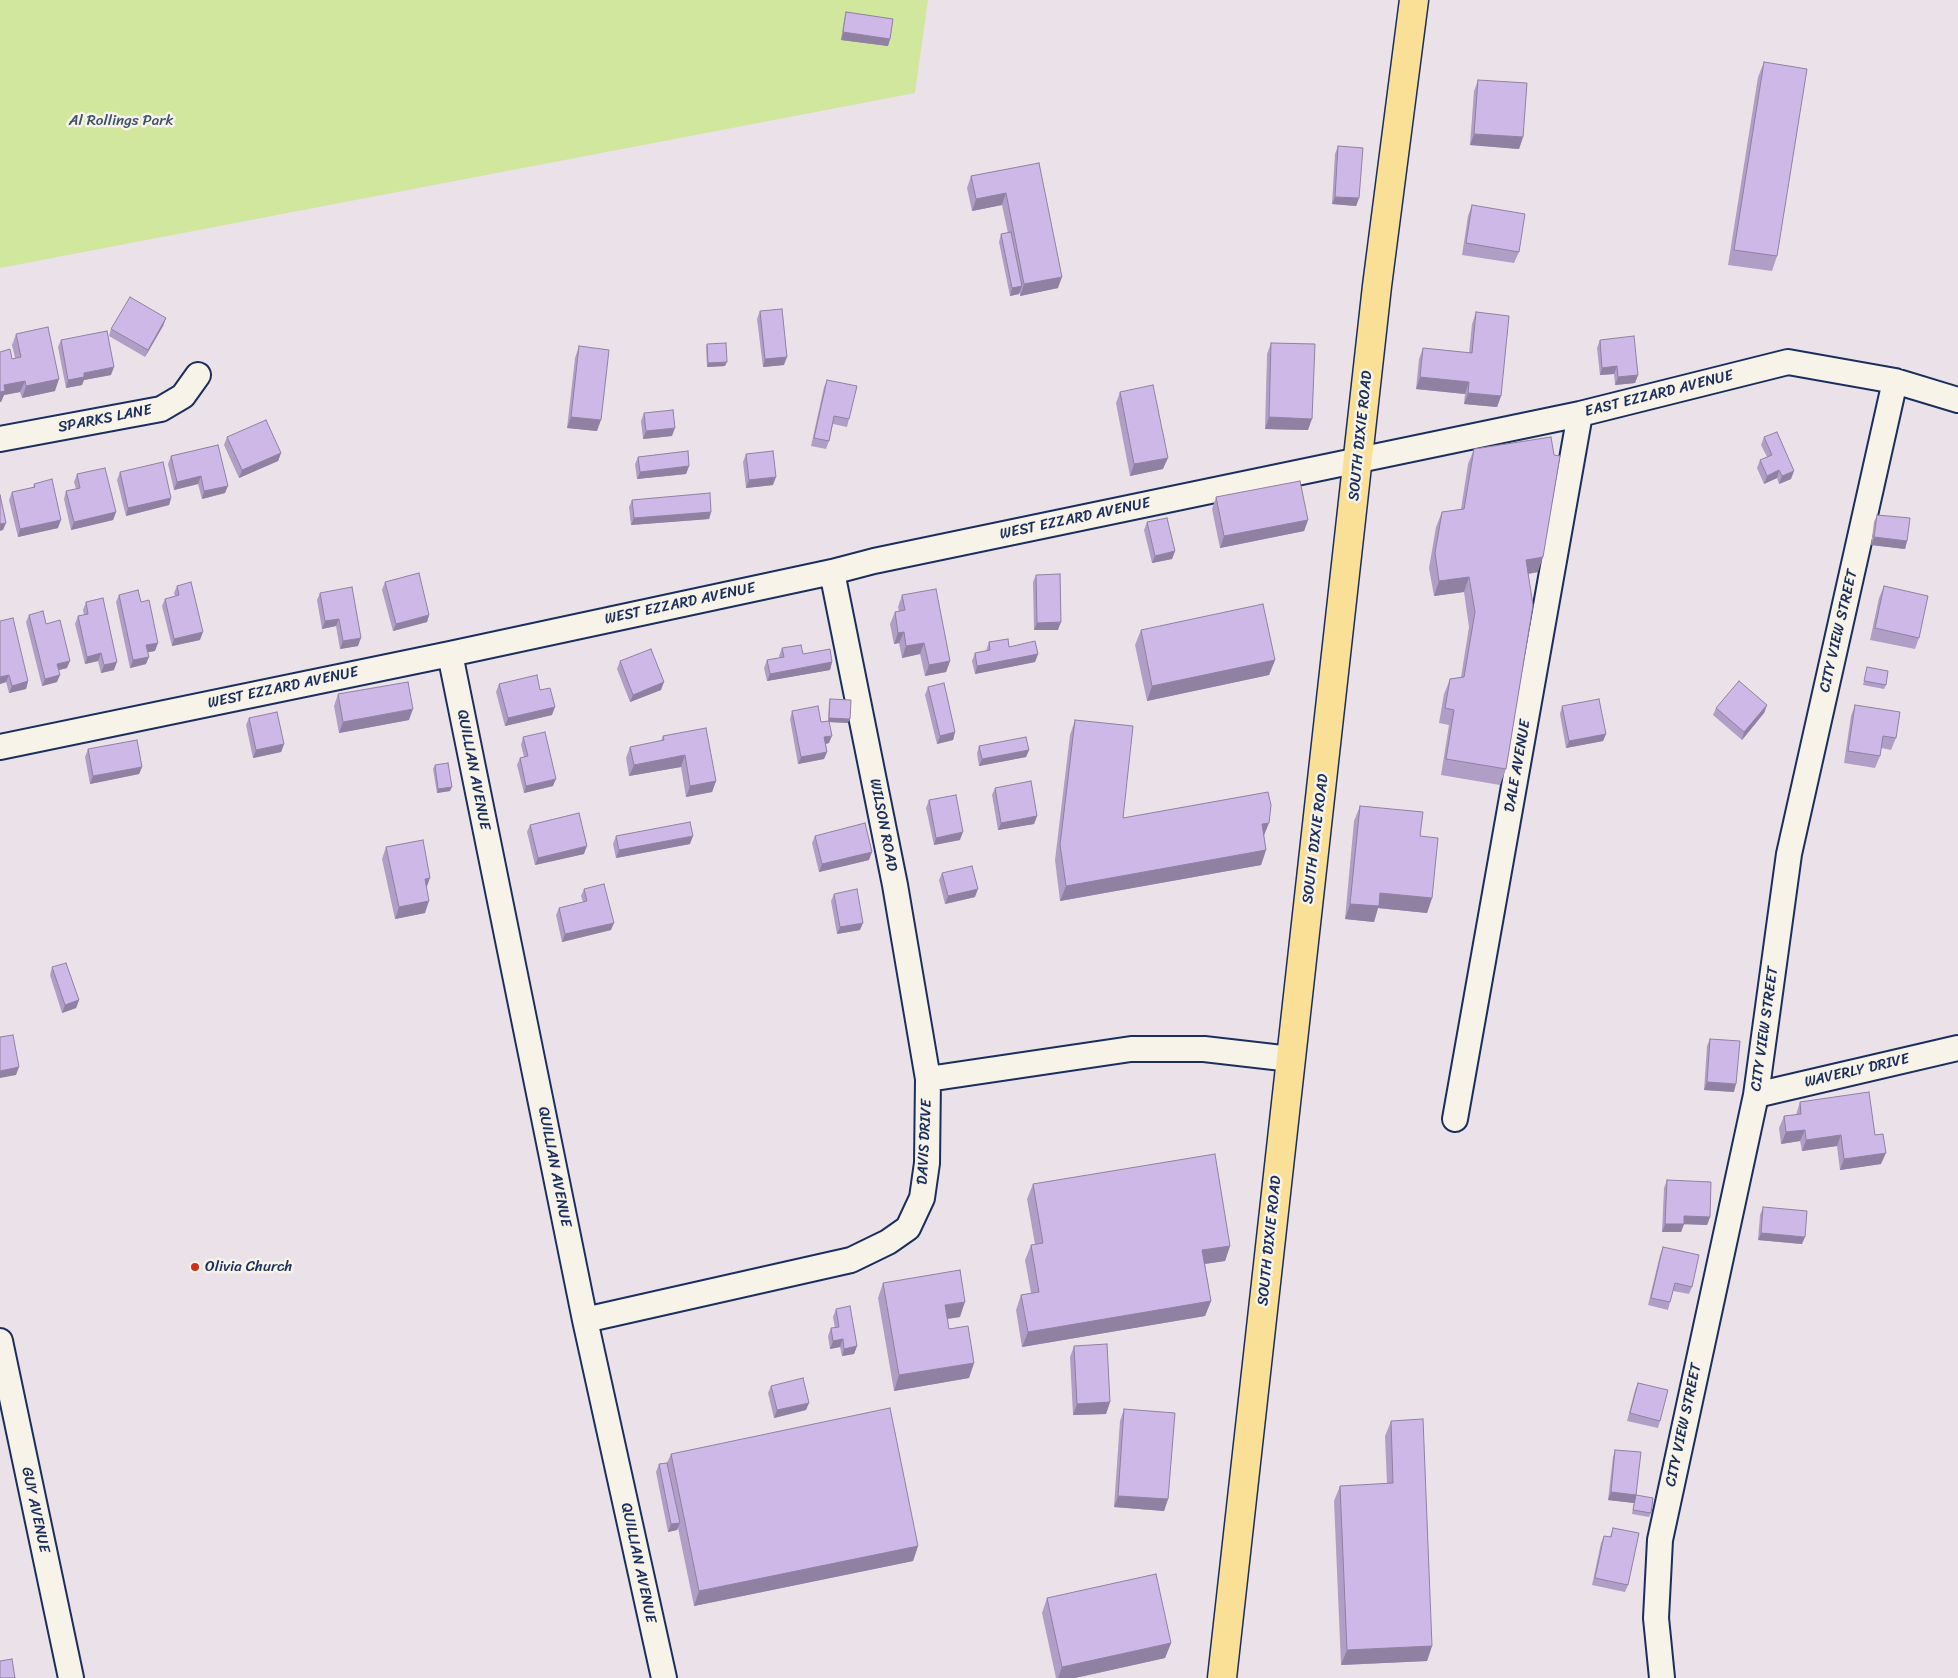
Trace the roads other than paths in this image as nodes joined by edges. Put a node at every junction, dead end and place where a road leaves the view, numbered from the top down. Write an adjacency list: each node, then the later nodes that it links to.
1 (1414, 0): 7 (main road, SOUTH DIXIE ROAD)
2 (198, 375): 6 (street, SPARKS LANE)
3 (1895, 381): 4 (street, EAST EZZARD AVENUE); 5 (street, EAST EZZARD AVENUE); 14 (street, CITY VIEW STREET)
4 (1958, 400)
5 (1580, 414): 7 (street, EAST EZZARD AVENUE); 15 (street, DALE AVENUE)
6 (0, 439)
7 (1359, 461): 8 (street, WEST EZZARD AVENUE); 12 (main road, SOUTH DIXIE ROAD)
8 (832, 572): 9 (street, WEST EZZARD AVENUE); 13 (street, WILSON ROAD)
9 (450, 654): 10 (street, WEST EZZARD AVENUE); 16 (street, QUILLIAN AVENUE)
10 (0, 747)
11 (1958, 1048): 14 (street, WAVERLY DRIVE)
12 (1291, 1059): 13 (street, DAVIS DRIVE); 20 (main road, SOUTH DIXIE ROAD)
13 (928, 1078): 16 (street, DAVIS DRIVE)
14 (1756, 1095): 21 (street, CITY VIEW STREET)
15 (1455, 1119)
16 (585, 1320): 19 (street, QUILLIAN AVENUE)
17 (0, 1341): 18 (street, GUY AVENUE)
18 (71, 1678)
19 (664, 1678)
20 (1222, 1678)
21 (1662, 1678)

